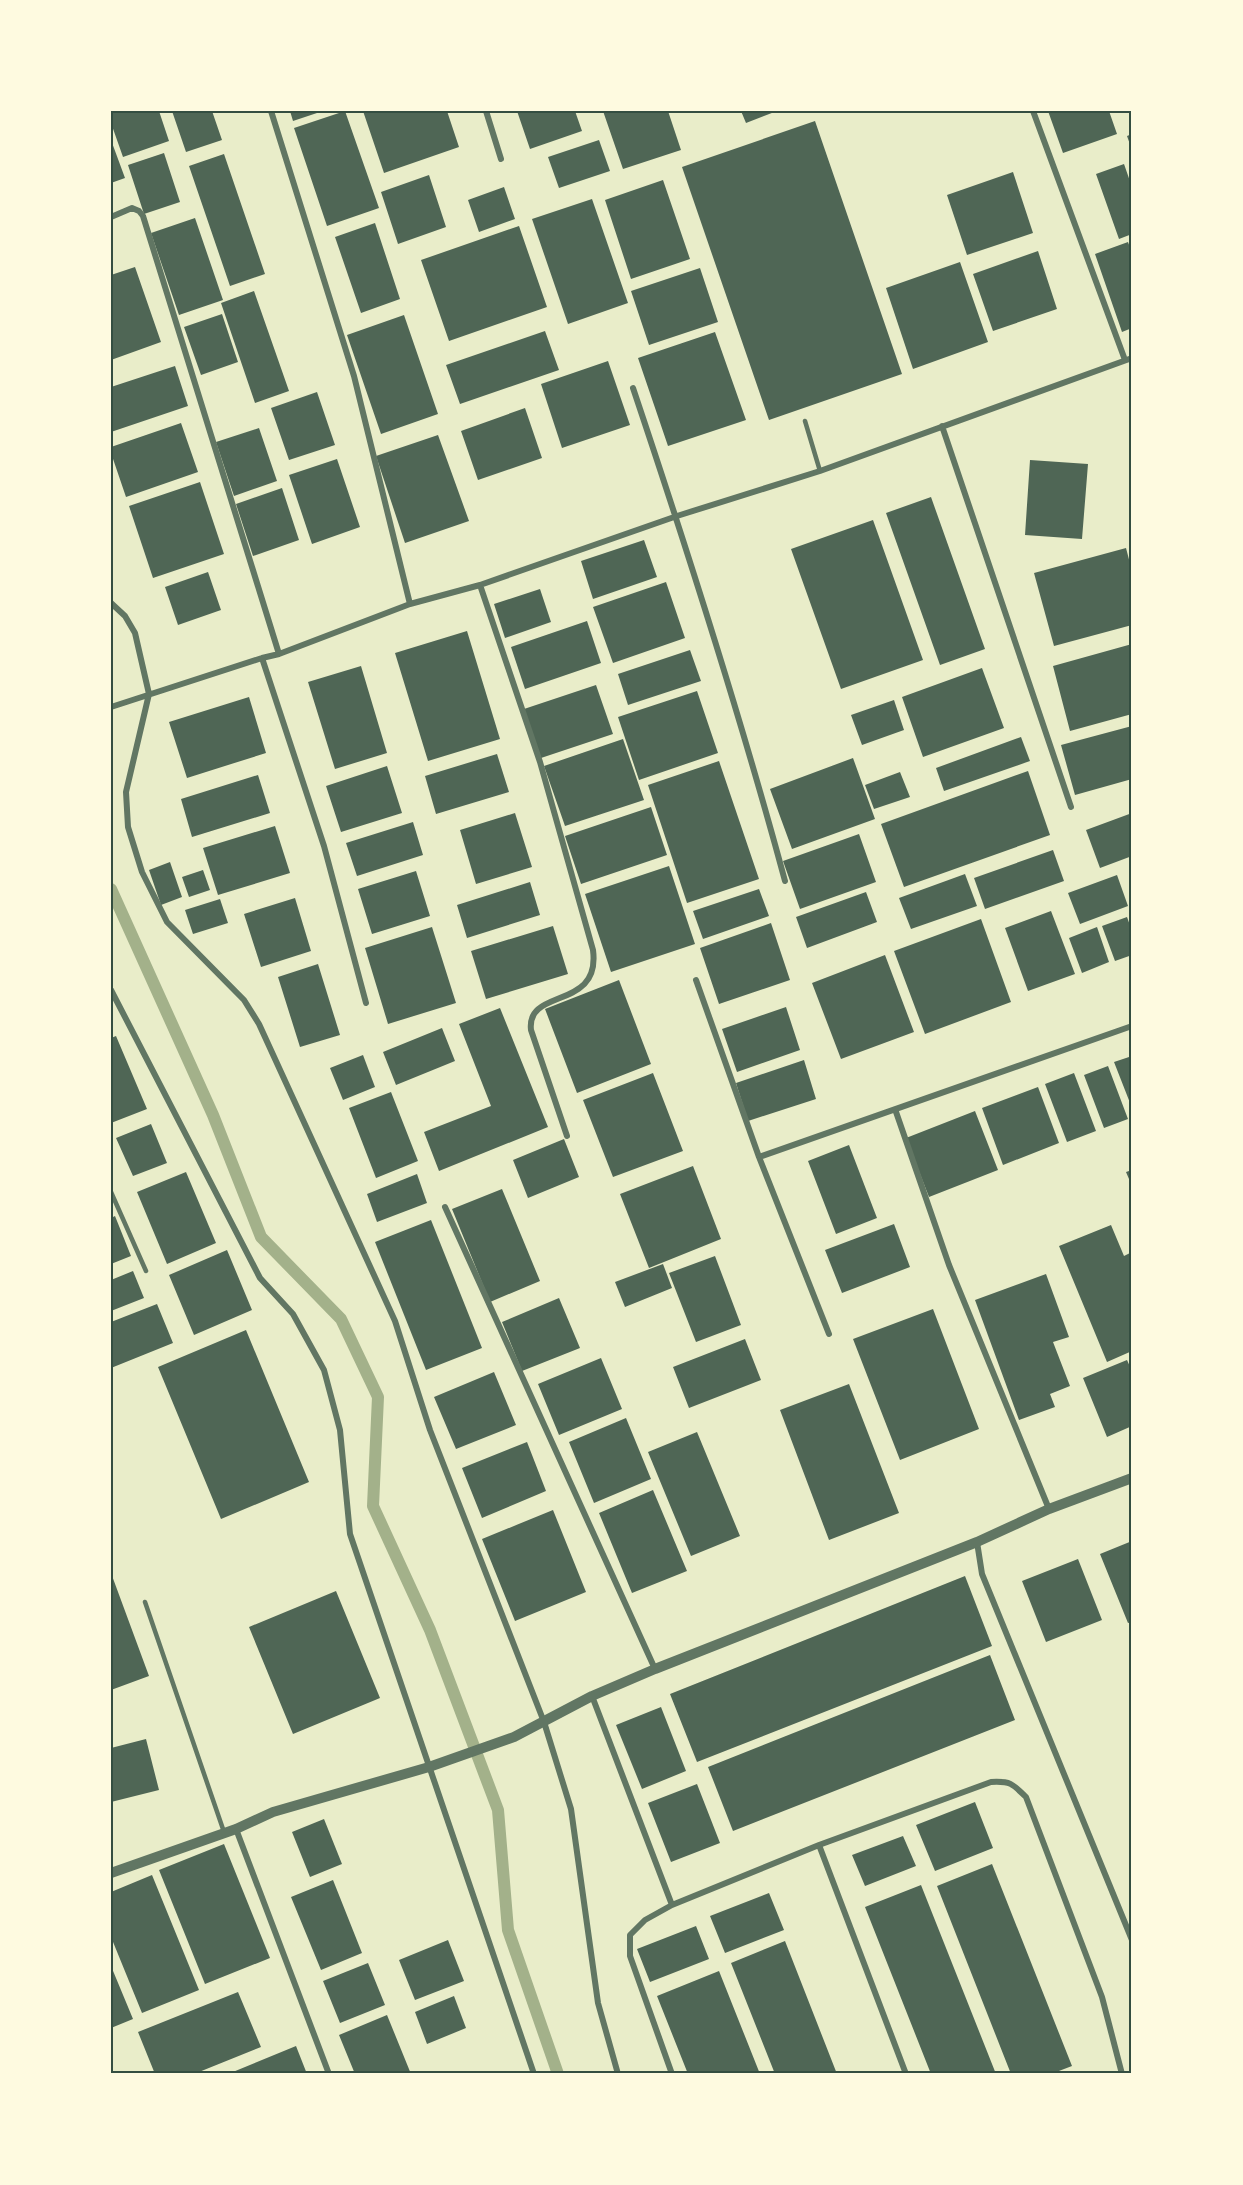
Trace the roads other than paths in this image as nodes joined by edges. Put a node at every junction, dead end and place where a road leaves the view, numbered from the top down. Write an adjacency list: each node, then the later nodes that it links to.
1 (271, 111): 14 (street)
2 (486, 111): 4 (street)
3 (1033, 111): 6 (street)
4 (501, 159)
5 (111, 217): 15 (street)
6 (1128, 359): 9 (street)
7 (633, 388): 11 (street)
8 (805, 421): 10 (lane)
9 (942, 426): 10 (street); 19 (street)
10 (820, 471): 11 (street)
11 (677, 516): 12 (street); 20 (street)
12 (480, 585): 14 (street); 26 (street)
13 (111, 603): 17 (street)
14 (410, 604): 15 (street)
15 (279, 654): 16 (street)
16 (262, 658): 17 (street); 23 (street)
17 (149, 694): 18 (street); 38 (street)
18 (111, 707)
19 (1071, 807)
20 (786, 881)
21 (696, 980): 27 (street)
22 (111, 990): 39 (street)
23 (366, 1003)
24 (1132, 1026): 25 (street)
25 (894, 1109): 27 (street); 33 (street)
26 (567, 1136)
27 (759, 1157): 31 (street)
28 (111, 1192): 30 (lane)
29 (445, 1207): 36 (street)
30 (146, 1271)
31 (829, 1334)
32 (1132, 1478): 33 (street)
33 (1049, 1509): 34 (street)
34 (977, 1542): 36 (street); 45 (street)
35 (145, 1602): 41 (lane)
36 (655, 1669): 37 (street)
37 (592, 1696): 38 (street); 44 (street)
38 (544, 1722): 39 (street); 49 (street)
39 (429, 1767): 40 (street); 48 (street)
40 (236, 1829): 41 (street); 47 (street)
41 (224, 1833): 43 (street)
42 (819, 1845): 44 (street); 51 (street); 52 (street)
43 (111, 1873)
44 (672, 1905): 50 (street)
45 (1129, 1921): 46 (street)
46 (1132, 1940)
47 (329, 2074)
48 (534, 2074)
49 (618, 2074)
50 (672, 2074)
51 (906, 2074)
52 (1122, 2074)

